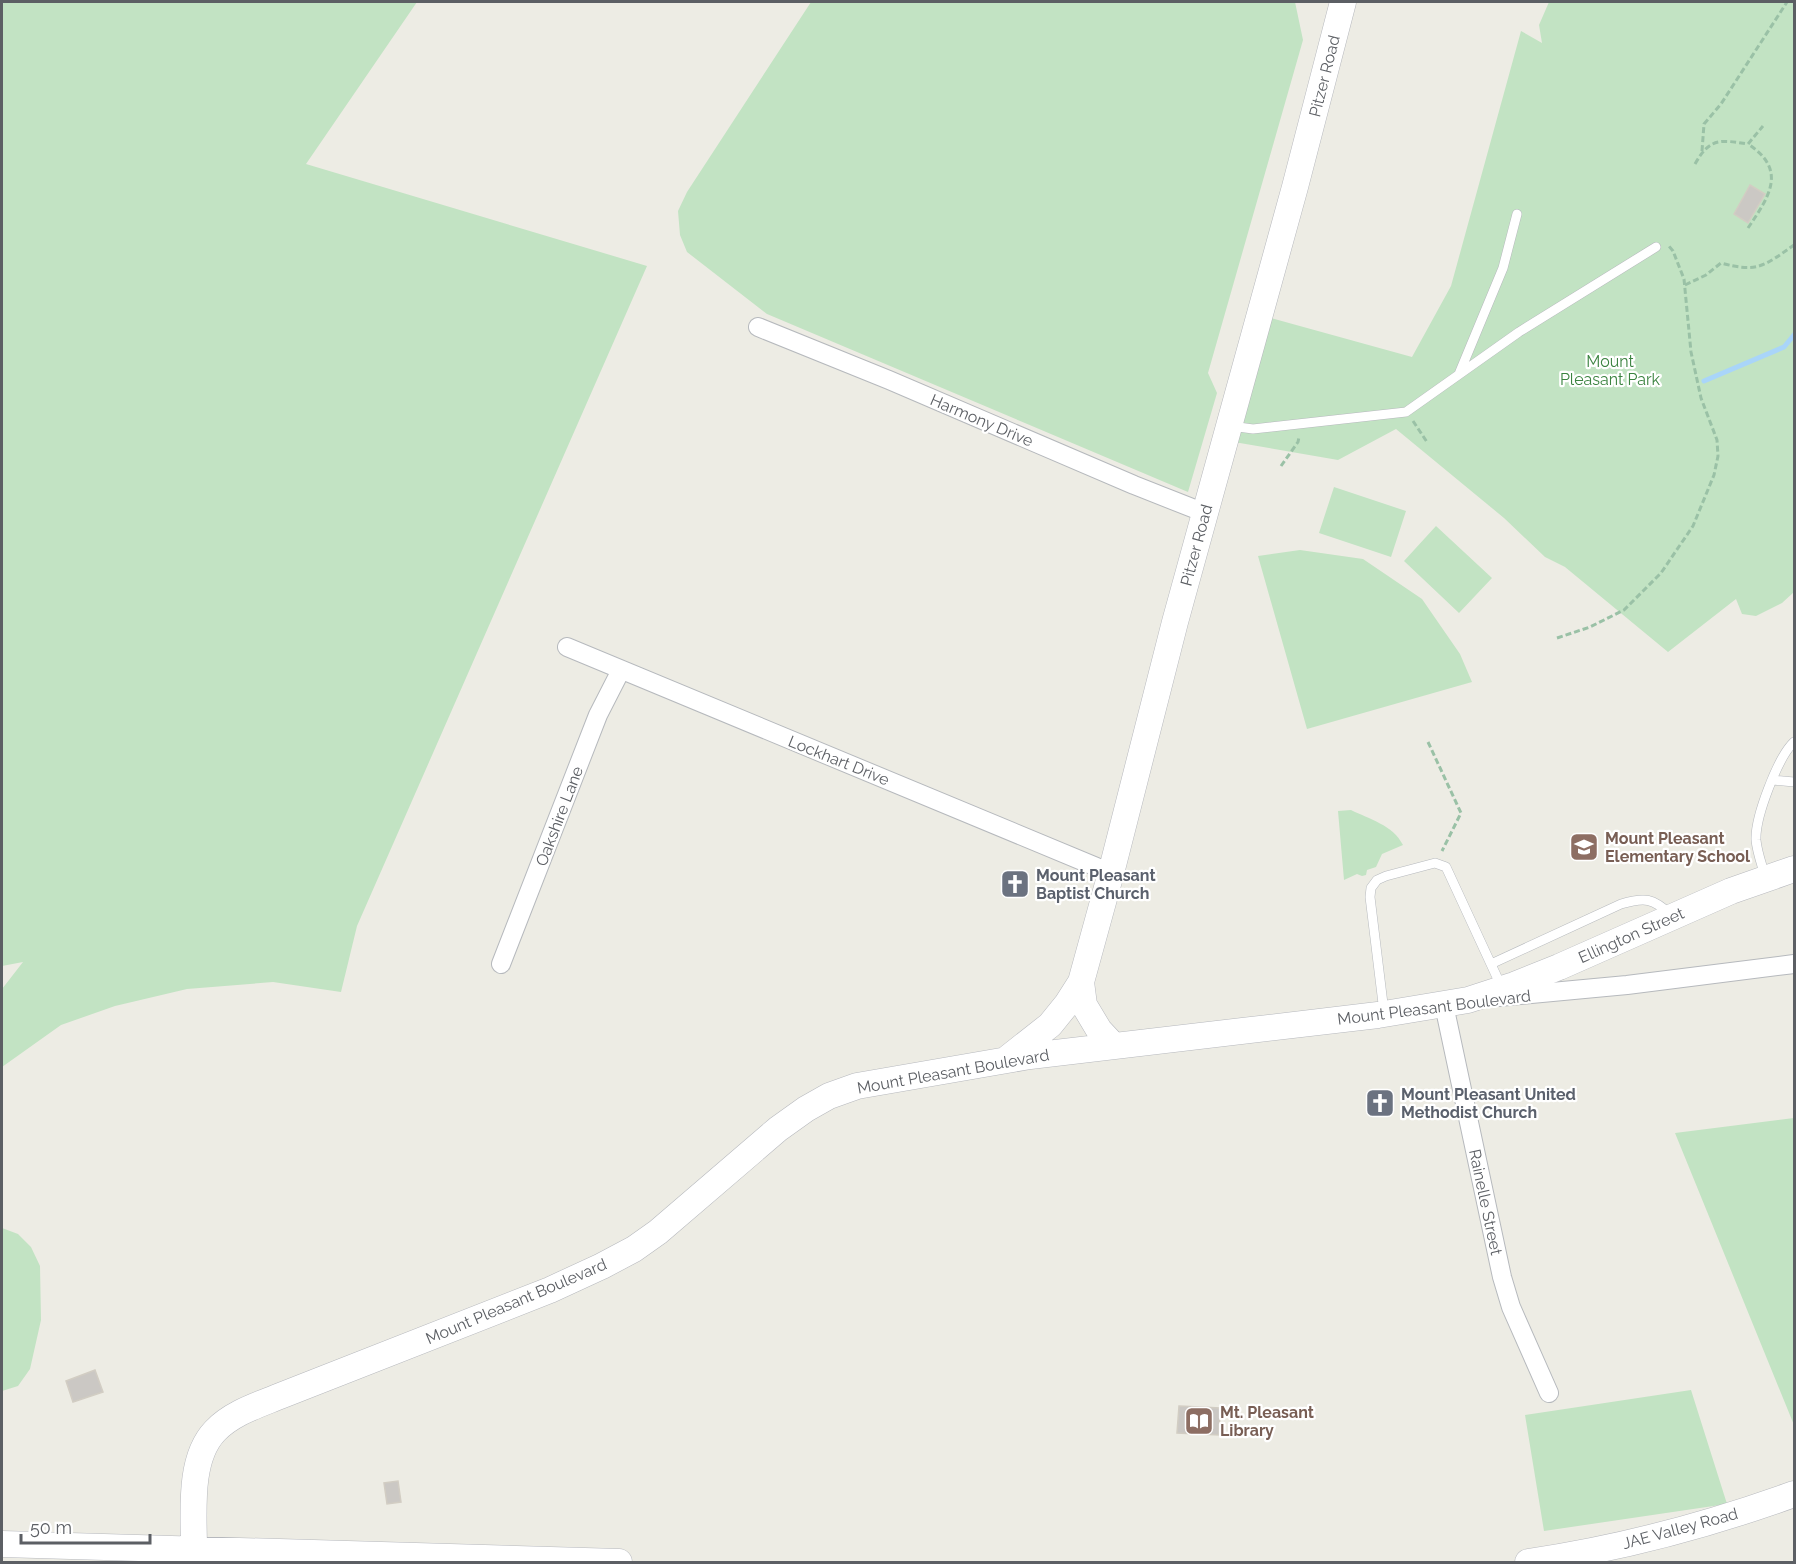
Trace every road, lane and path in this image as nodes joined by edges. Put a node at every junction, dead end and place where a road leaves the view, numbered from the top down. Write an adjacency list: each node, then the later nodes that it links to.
1 (1343, 2): 16 (street, Pitzer Road)
2 (1786, 2): 5 (path)
3 (1763, 126): 4 (path)
4 (1748, 144): 5 (path); 8 (path)
5 (1702, 151): 6 (path)
6 (1695, 164)
7 (1517, 214): 14 (lane)
8 (1748, 228)
9 (1667, 244): 12 (path)
10 (1794, 245): 12 (path)
11 (1656, 247): 14 (lane)
12 (1685, 285): 21 (path)
13 (758, 327): 20 (street, Harmony Drive)
14 (1459, 374): 15 (lane)
15 (1406, 412): 16 (lane); 18 (path)
16 (1229, 426): 20 (street, Pitzer Road)
17 (1298, 442): 19 (path)
18 (1427, 442)
19 (1281, 466)
20 (1205, 513): 30 (street, Pitzer Road)
21 (1557, 639)
22 (567, 647): 23 (street, Lockhart Drive)
23 (621, 670): 30 (street, Lockhart Drive); 33 (street, Oakshire Lane)
24 (1428, 742): 28 (path)
25 (1794, 742): 26 (lane)
26 (1773, 780): 27 (lane); 31 (lane)
27 (1794, 782)
28 (1435, 863): 34 (lane); 39 (lane)
29 (1794, 869): 31 (street, Ellington Street)
30 (1111, 873): 36 (street, Pitzer Road)
31 (1765, 878): 32 (street, Ellington Street)
32 (1673, 917): 34 (lane); 37 (street, Ellington Street)
33 (501, 964)
34 (1491, 964): 37 (lane)
35 (1794, 964): 38 (street, Mount Pleasant Boulevard)
36 (1081, 982): 40 (street); 41 (street, Pitzer Road)
37 (1503, 989): 38 (street, Ellington Street)
38 (1456, 1002): 39 (street, Mount Pleasant Boulevard); 42 (street, Rainelle Street)
39 (1384, 1014): 40 (street, Mount Pleasant Boulevard)
40 (1113, 1045): 41 (street, Mount Pleasant Boulevard)
41 (1005, 1061): 45 (street, Mount Pleasant Boulevard)
42 (1549, 1393)
43 (1794, 1494): 47 (street, JAE Valley Road)
44 (2, 1544): 45 (street)
45 (195, 1556): 46 (street)
46 (620, 1563)
47 (1528, 1563)

